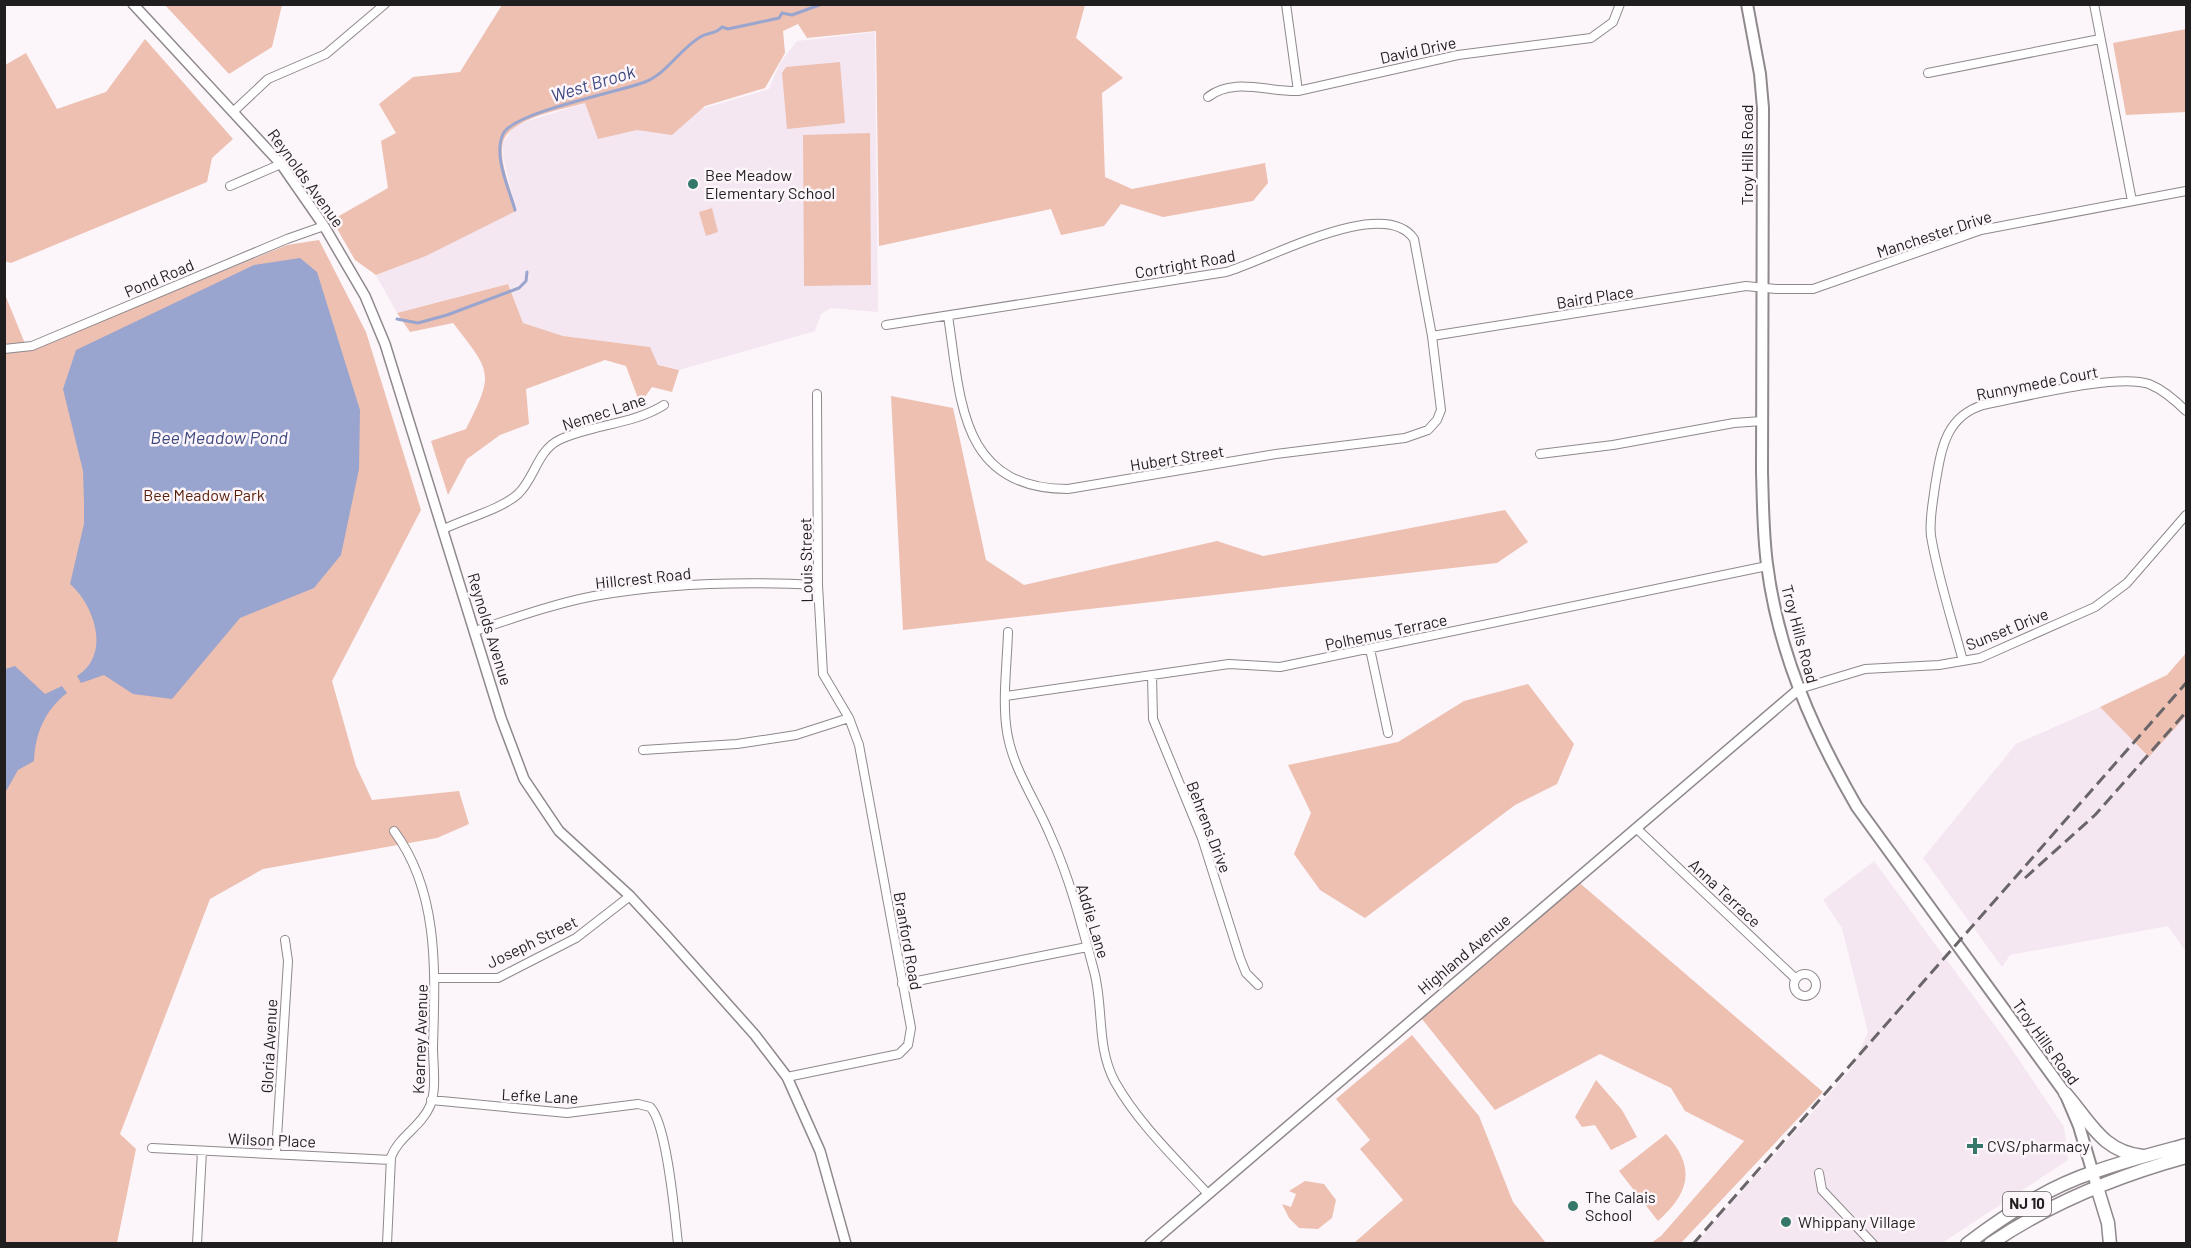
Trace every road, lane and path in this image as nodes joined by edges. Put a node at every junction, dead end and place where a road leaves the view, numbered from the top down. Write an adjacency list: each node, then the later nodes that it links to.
1 (133, 4): 11 (street, Reynolds Avenue)
2 (385, 4): 11 (street)
3 (1286, 4): 9 (street)
4 (1620, 4): 9 (street, David Drive)
5 (1747, 4): 17 (main road, Troy Hills Road)
6 (2094, 4): 7 (street)
7 (2100, 39): 8 (street); 15 (street)
8 (1928, 73)
9 (1298, 90): 10 (street, David Drive)
10 (1208, 97)
11 (234, 111): 12 (street, Reynolds Avenue)
12 (281, 164): 13 (street); 16 (street, Reynolds Avenue)
13 (230, 186)
14 (2187, 191): 15 (street, Manchester Drive)
15 (2132, 201): 17 (street, Manchester Drive)
16 (324, 226): 21 (street, Pond Road); 28 (street, Reynolds Avenue)
17 (1763, 288): 20 (street, Baird Place); 25 (main road, Troy Hills Road)
18 (948, 316): 19 (street, Cortright Road); 20 (street, Cortright Road); 20 (street, Hubert Street)
19 (886, 325)
20 (1432, 336)
21 (4, 349)
22 (817, 394): 30 (street, Louis Street)
23 (664, 405): 28 (street, Nemec Lane)
24 (2187, 411): 34 (street, Runnymede Court)
25 (1762, 421): 26 (street); 29 (main road, Troy Hills Road)
26 (1540, 454)
27 (2187, 515): 34 (street, Sunset Drive)
28 (444, 529): 31 (street, Reynolds Avenue)
29 (1767, 566): 33 (street, Polhemus Terrace); 36 (main road, Troy Hills Road)
30 (818, 585): 31 (street, Hillcrest Road); 38 (street, Louis Street)
31 (475, 631): 43 (street, Reynolds Avenue)
32 (1008, 632): 37 (street, Addie Lane)
33 (1370, 649): 35 (street, Polhemus Terrace); 39 (street)
34 (1963, 661): 36 (street, Sunset Drive)
35 (1152, 675): 37 (street, Polhemus Terrace); 49 (street, Behrens Drive)
36 (1799, 689): 41 (street, Highland Avenue); 51 (main road, Troy Hills Road)
37 (1006, 696): 45 (street, Addie Lane)
38 (849, 718): 40 (street); 48 (street, Branford Road)
39 (1388, 732)
40 (643, 750)
41 (1636, 828): 47 (street, Anna Terrace); 63 (street, Highland Avenue)
42 (394, 831): 46 (street, Kearney Avenue)
43 (630, 896): 46 (street, Joseph Street); 50 (street, Reynolds Avenue)
44 (285, 940): 56 (street, Gloria Avenue)
45 (1087, 947): 48 (street); 63 (street, Addie Lane)
46 (435, 978): 52 (street, Kearney Avenue)
47 (1796, 979)
48 (902, 984): 50 (street, Branford Road)
49 (1258, 985)
50 (787, 1077): 67 (street, Reynolds Avenue)
51 (2065, 1093): 57 (main road); 60 (main road, Troy Hills Road)
52 (431, 1100): 59 (street, Kearney Avenue); 66 (street, Lefke Lane)
53 (2187, 1145): 57 (main road, NJ 10)
54 (152, 1148): 55 (street, Wilson Place)
55 (202, 1151): 56 (street, Wilson Place); 64 (street)
56 (276, 1153): 59 (street, Wilson Place)
57 (2147, 1156): 60 (main road, NJ 10)
58 (2187, 1157): 62 (main road, NJ 10)
59 (391, 1160): 65 (street, Kearney Avenue)
60 (2092, 1172): 62 (main road, Troy Hills Road); 70 (main road, NJ 10)
61 (1819, 1173): 69 (street)
62 (2097, 1187): 71 (main road, NJ 10); 72 (main road)
63 (1208, 1194): 68 (street, Highland Avenue)
64 (197, 1244)
65 (387, 1244)
66 (678, 1244)
67 (846, 1244)
68 (1150, 1244)
69 (1873, 1244)
70 (1967, 1244)
71 (1990, 1244)
72 (2110, 1244)

